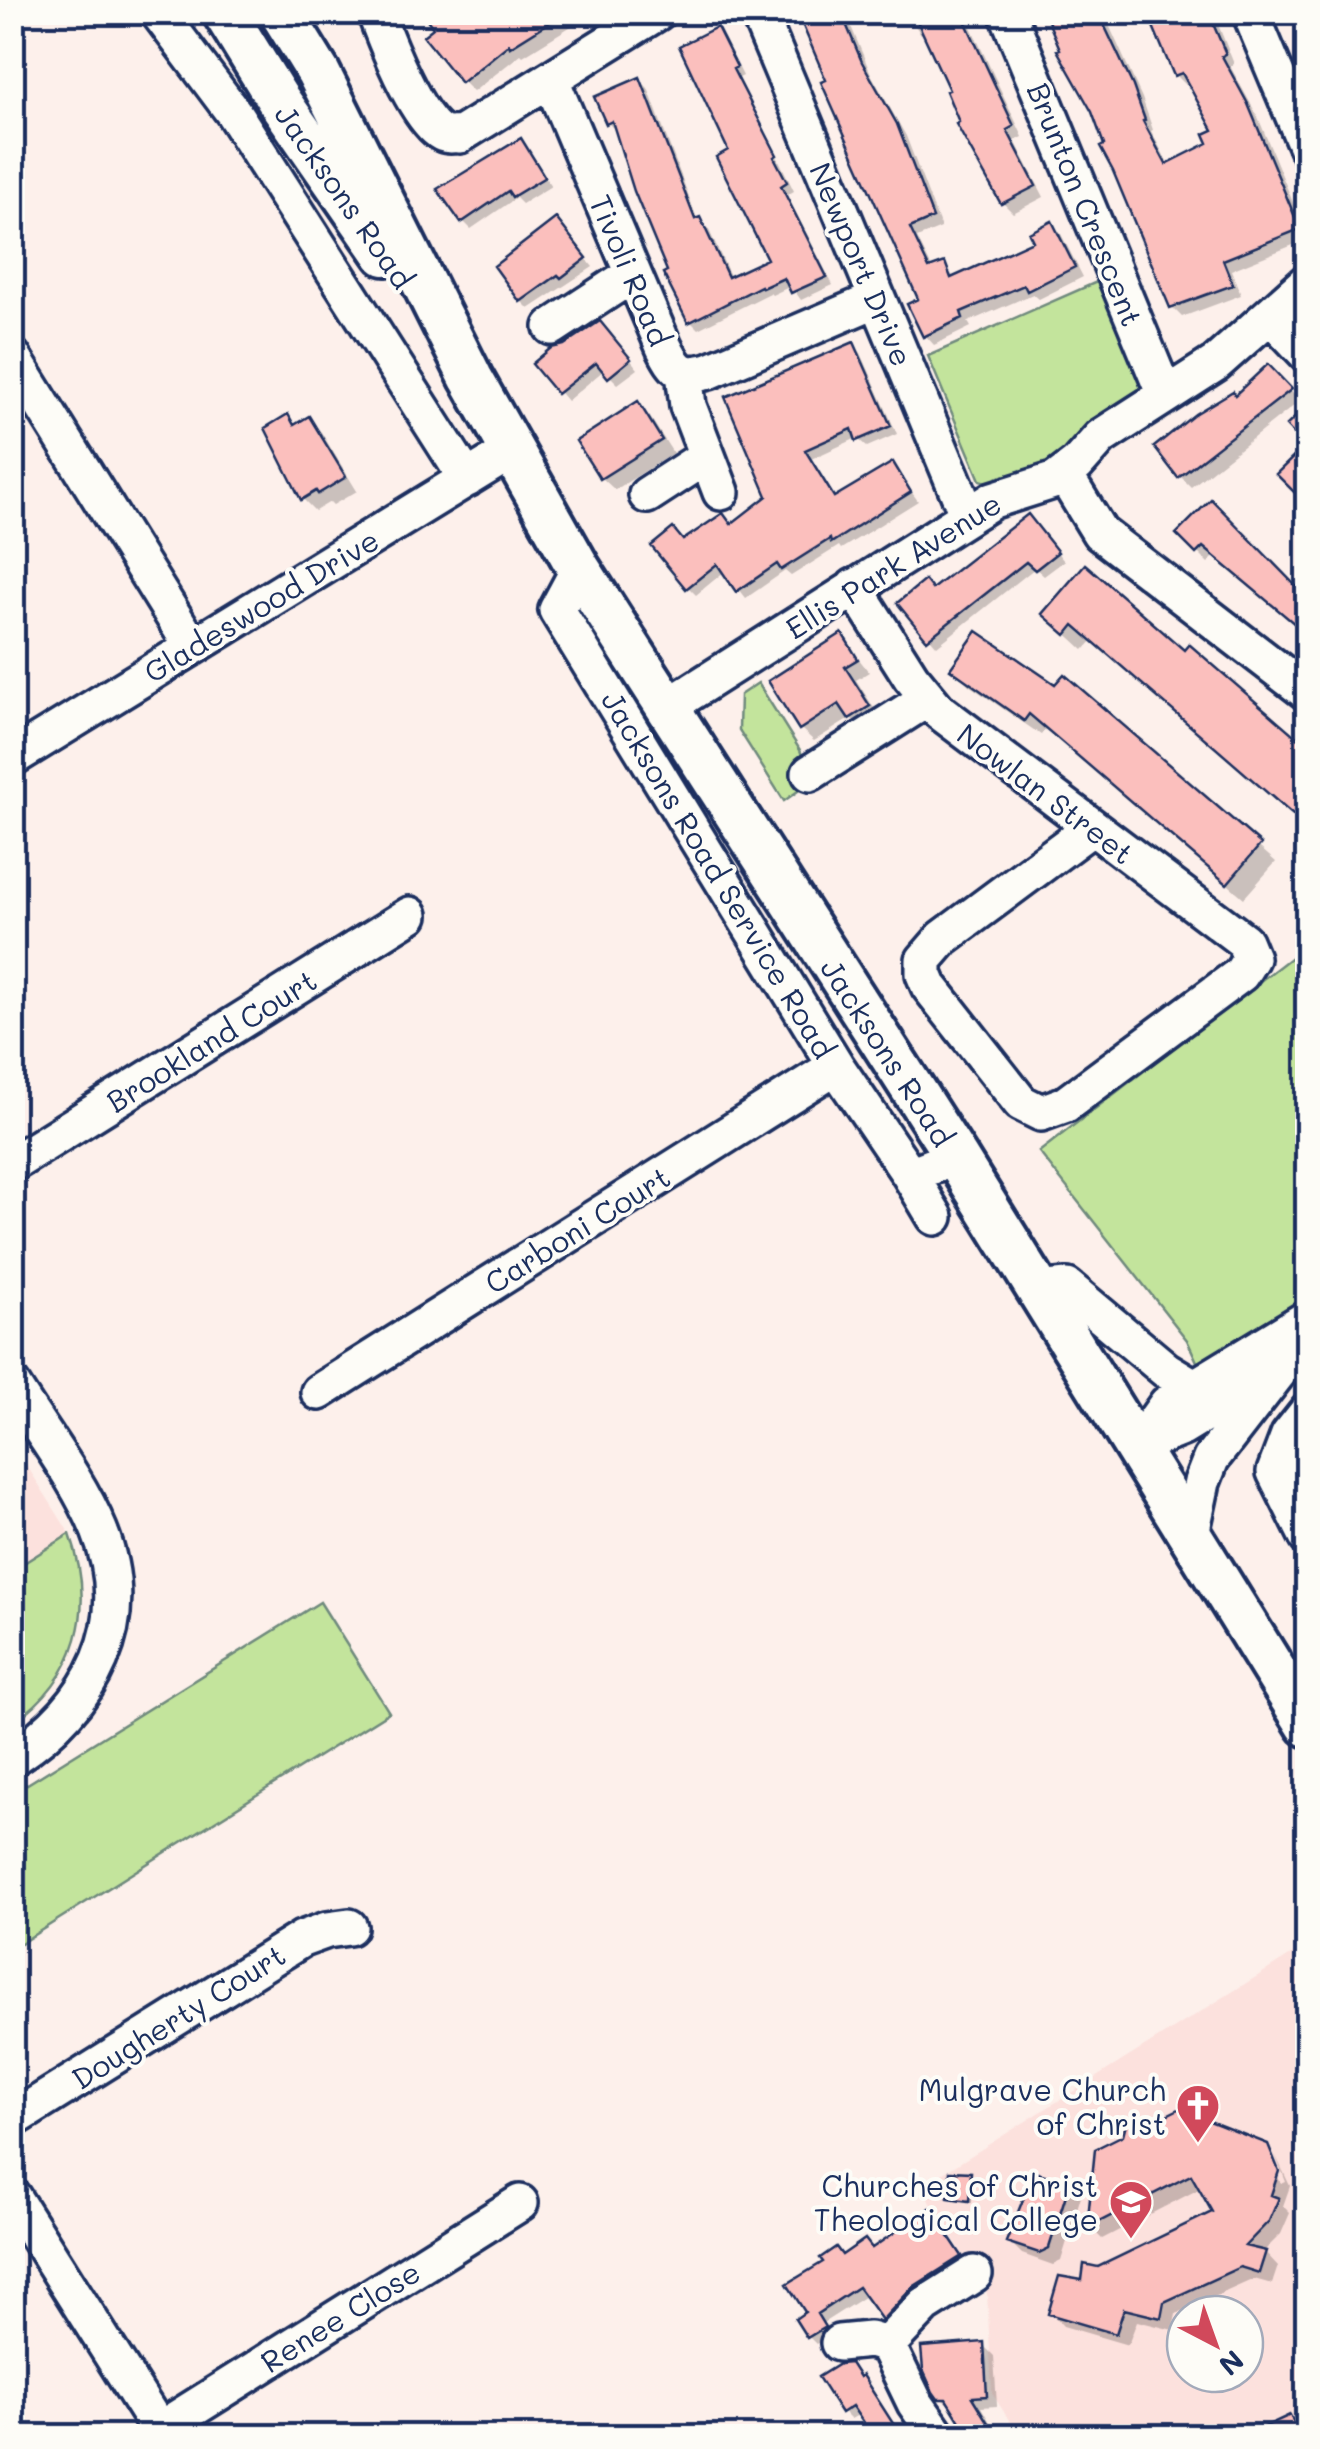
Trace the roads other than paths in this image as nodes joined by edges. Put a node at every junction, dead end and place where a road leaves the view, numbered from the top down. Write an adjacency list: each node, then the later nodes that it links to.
1 (158, 12): 24 (street)
2 (224, 12): 19 (main road, Jacksons Road)
3 (281, 12): 19 (main road, Jacksons Road)
4 (375, 12): 9 (street)
5 (658, 12): 9 (street)
6 (758, 12): 13 (street, Newport Drive)
7 (1007, 12): 20 (street, Brunton Crescent)
8 (1250, 12): 10 (street)
9 (551, 80): 11 (street, Tivoli Road)
10 (1308, 150)
11 (633, 274): 15 (street); 18 (street, Tivoli Road)
12 (1308, 281): 14 (street, Ellis Park Avenue)
13 (877, 299): 18 (street, Tivoli Road); 27 (street, Newport Drive)
14 (1271, 316): 16 (street); 20 (street, Ellis Park Avenue)
15 (552, 327)
16 (1308, 355)
17 (12, 356): 30 (street)
18 (684, 372): 22 (street)
19 (471, 378): 21 (main road, Jacksons Road)
20 (1166, 395): 23 (street, Ellis Park Avenue)
21 (510, 452): 24 (street, Gladeswood Drive); 28 (main road, Jacksons Road)
22 (707, 456): 25 (street); 26 (street)
23 (1064, 474): 27 (street, Ellis Park Avenue); 31 (street)
24 (467, 478): 30 (street, Gladeswood Drive)
25 (721, 492)
26 (646, 495)
27 (968, 516): 29 (street, Ellis Park Avenue)
28 (579, 569): 33 (main road, Jacksons Road); 38 (street, Jacksons Road Service Road)
29 (854, 587): 32 (street, Nowlan Street); 33 (street, Ellis Park Avenue)
30 (192, 646): 34 (street, Gladeswood Drive)
31 (1308, 693)
32 (927, 698): 35 (street); 36 (street, Nowlan Street)
33 (666, 708): 39 (main road, Jacksons Road)
34 (12, 758)
35 (806, 776)
36 (1091, 828): 36 (street, Nowlan Street)
37 (410, 915): 40 (street, Brookland Court)
38 (836, 1066): 41 (street, Jacksons Road Service Road); 48 (street, Carboni Court)
39 (956, 1157): 41 (street); 43 (main road, Jacksons Road)
40 (12, 1164)
41 (910, 1175): 42 (street, Jacksons Road Service Road)
42 (936, 1217)
43 (1039, 1290): 47 (street); 50 (main road, Jacksons Road)
44 (1308, 1318): 47 (street)
45 (1296, 1358): 50 (street); 51 (street)
46 (12, 1385): 54 (street)
47 (1194, 1387): 50 (street)
48 (318, 1392)
49 (1308, 1411): 52 (street)
50 (1137, 1446): 51 (main road, Jacksons Road)
51 (1191, 1534): 53 (main road, Jacksons Road)
52 (1308, 1538)
53 (1308, 1725)
54 (12, 1758)
55 (350, 1927): 56 (street, Dougherty Court)
56 (12, 2120)
57 (12, 2196): 62 (street)
58 (520, 2203): 62 (street, Renee Close)
59 (974, 2274): 61 (street)
60 (839, 2343): 61 (street)
61 (887, 2345): 63 (street)
62 (161, 2433)
63 (938, 2436)

